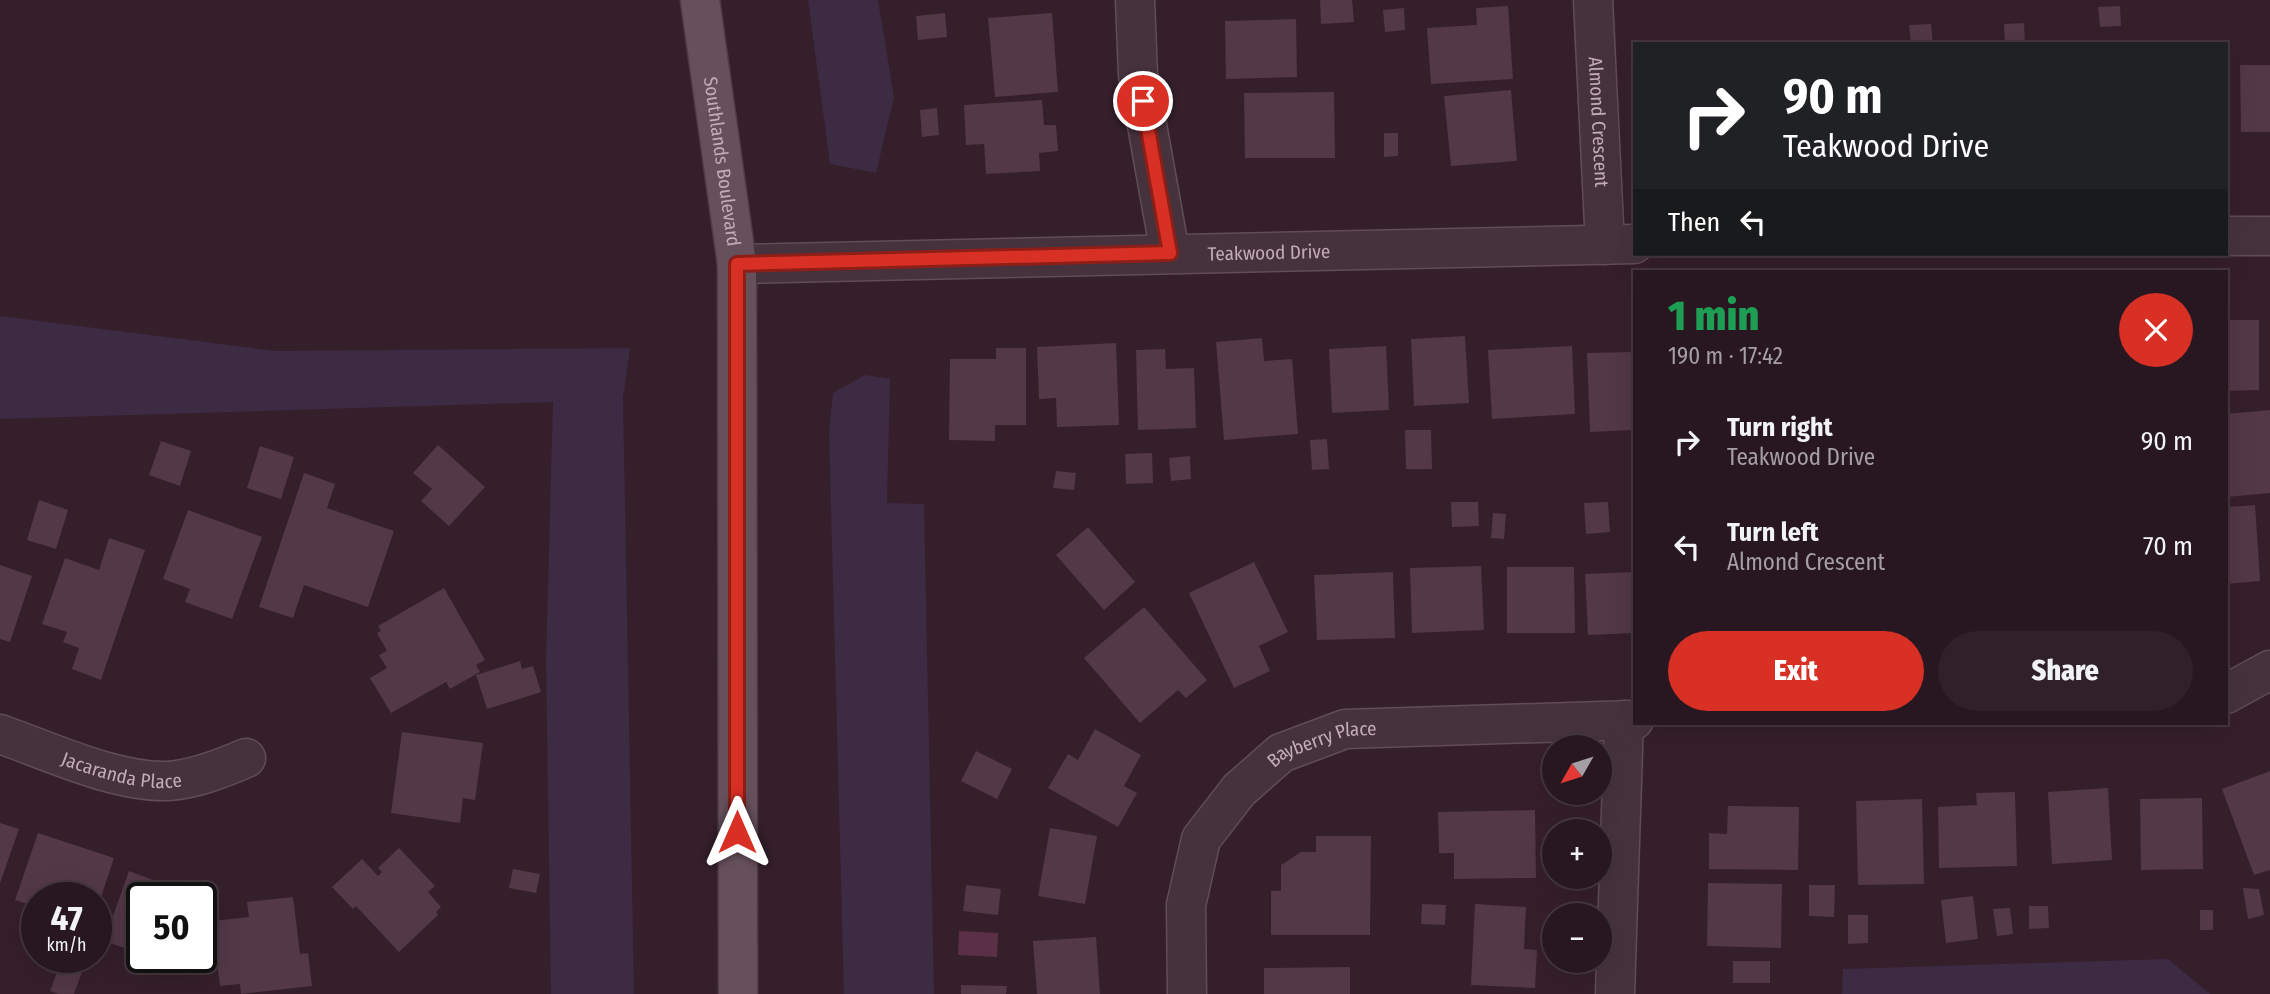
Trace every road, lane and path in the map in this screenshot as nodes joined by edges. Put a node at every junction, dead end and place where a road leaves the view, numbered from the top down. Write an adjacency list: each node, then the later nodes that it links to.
1 (700, 0): 8 (main road, Southlands Boulevard)
2 (1135, 0): 7 (street)
3 (1593, 0): 6 (street, Almond Crescent)
4 (2228, 236): 5 (street)
5 (2270, 236)
6 (1620, 244): 7 (street, Teakwood Drive)
7 (1170, 253): 8 (street, Teakwood Drive)
8 (737, 264): 14 (main road, Southlands Boulevard)
9 (2270, 670): 10 (street)
10 (2228, 693)
11 (1629, 720): 15 (street, Bayberry Place); 16 (street)
12 (0, 734): 13 (street, Jacaranda Place)
13 (246, 758)
14 (738, 994)
15 (1187, 994)
16 (1615, 994)

